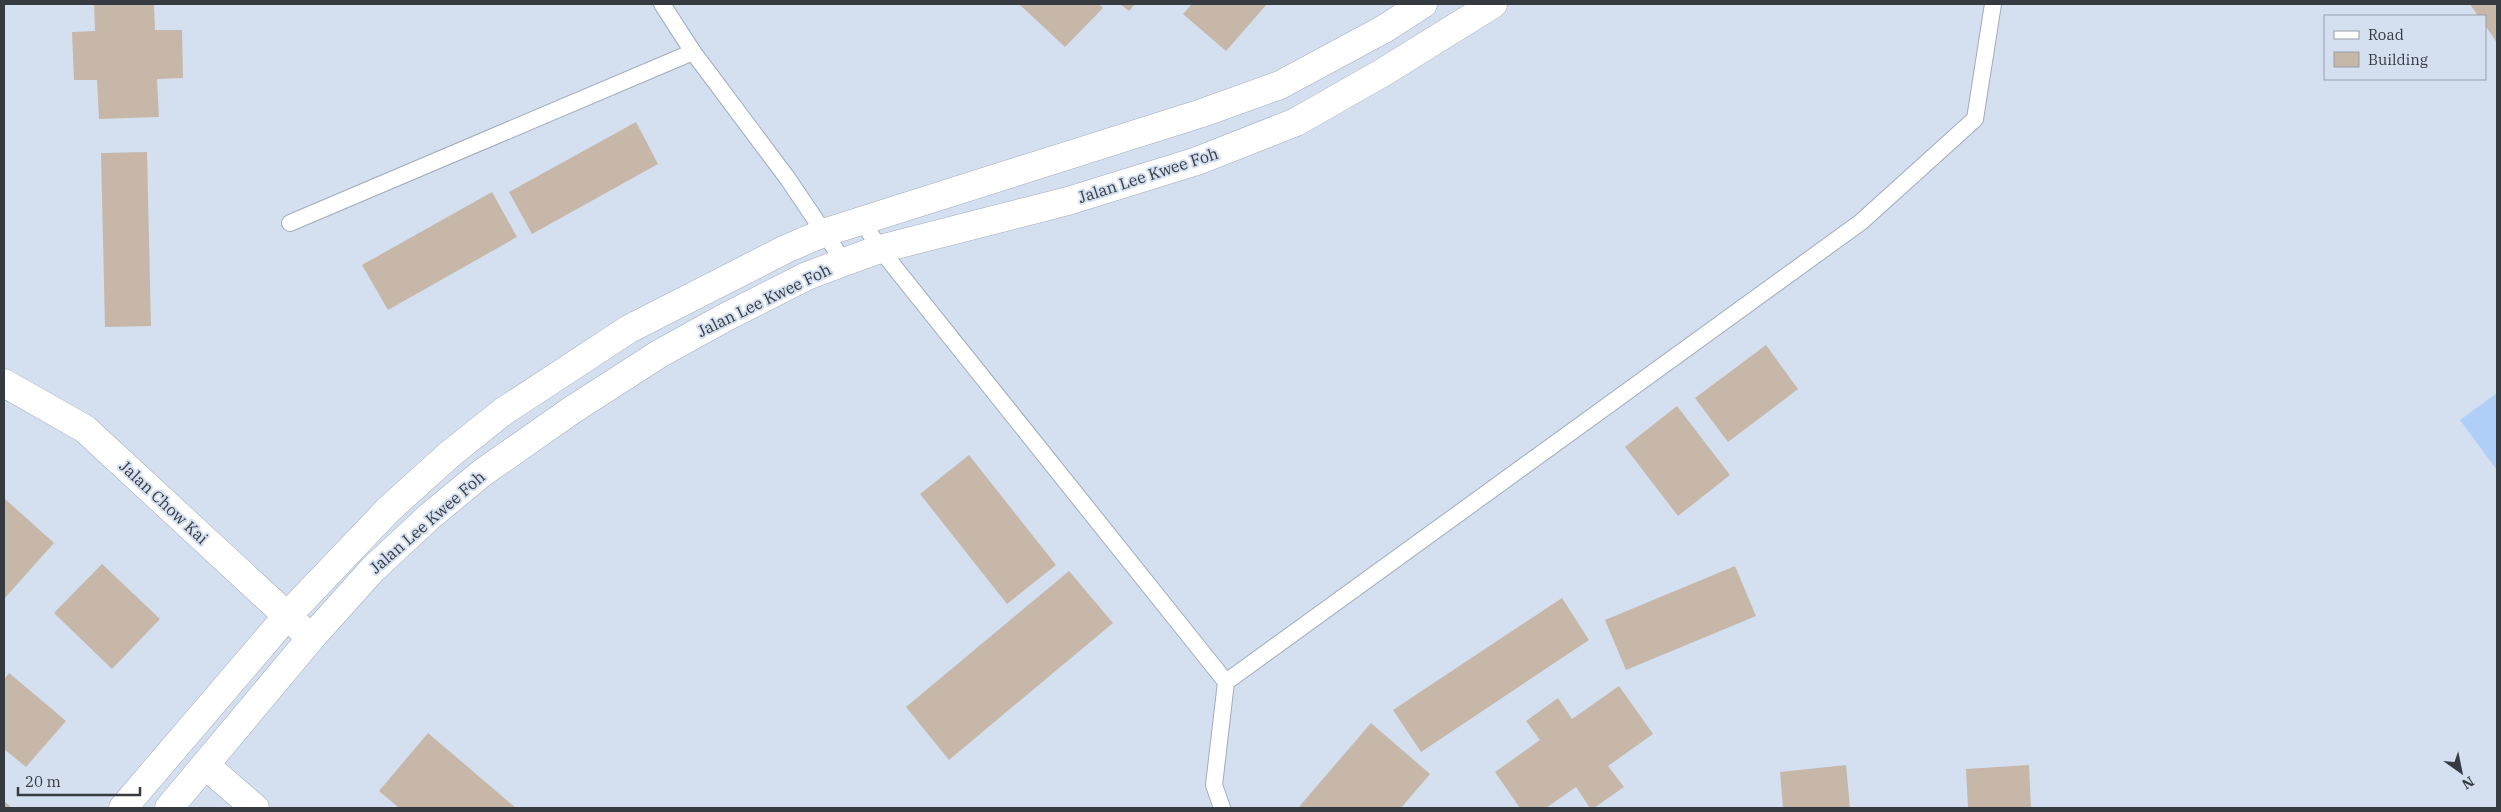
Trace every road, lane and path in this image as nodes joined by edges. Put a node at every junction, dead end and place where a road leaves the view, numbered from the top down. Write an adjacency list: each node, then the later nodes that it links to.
1 (662, 4): 5 (lane)
2 (1423, 4): 6 (main road, Jalan Lee Kwee Foh)
3 (1492, 4): 9 (main road, Jalan Lee Kwee Foh)
4 (1993, 4): 14 (lane)
5 (693, 52): 7 (lane); 8 (lane)
6 (861, 219): 8 (main road, Jalan Lee Kwee Foh); 9 (lane)
7 (290, 223)
8 (823, 232): 10 (lane); 12 (main road, Jalan Lee Kwee Foh)
9 (880, 249): 10 (main road, Jalan Lee Kwee Foh); 14 (lane)
10 (844, 262): 13 (main road, Jalan Lee Kwee Foh)
11 (4, 383): 12 (main road, Jalan Chow Kai)
12 (287, 616): 13 (main road, Jalan Chow Kai); 16 (main road, Jalan Lee Kwee Foh)
13 (311, 638): 15 (main road, Jalan Lee Kwee Foh)
14 (1226, 682): 19 (lane)
15 (205, 765): 17 (main road, Jalan Lee Kwee Foh); 18 (main road)
16 (123, 808)
17 (169, 808)
18 (255, 808)
19 (1222, 808)

